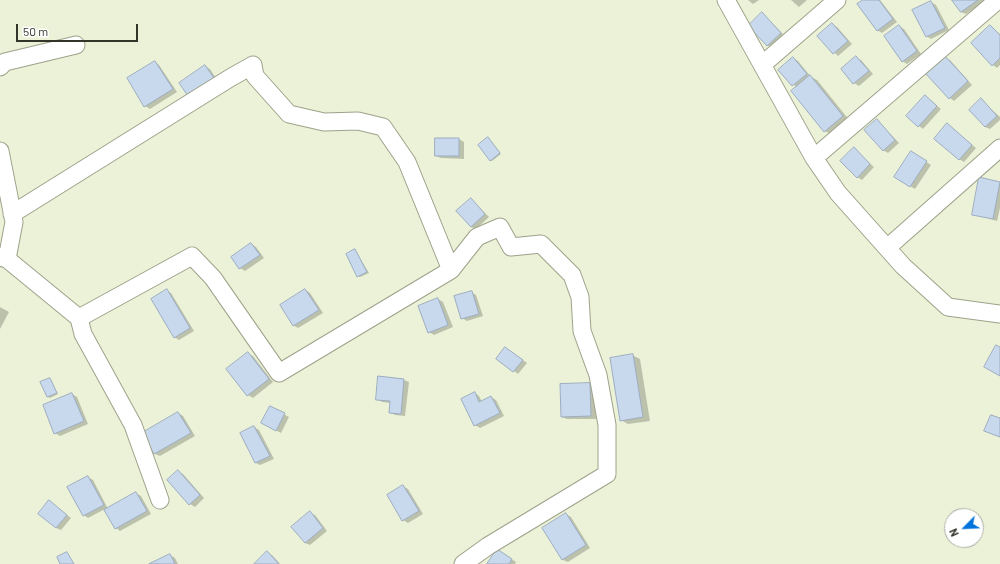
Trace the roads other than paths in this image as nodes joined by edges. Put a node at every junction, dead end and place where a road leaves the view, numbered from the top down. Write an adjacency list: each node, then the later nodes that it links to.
1 (726, 0): 5 (street)
2 (837, 0): 5 (street)
3 (998, 0): 9 (street)
4 (76, 45): 6 (street)
5 (762, 65): 9 (street)
6 (0, 67)
7 (1000, 148): 11 (street)
8 (0, 151): 10 (street)
9 (814, 158): 11 (street)
10 (12, 214): 12 (street); 13 (street)
11 (887, 248): 14 (street)
12 (3, 258): 15 (street)
13 (451, 270): 15 (street); 17 (street)
14 (1000, 314)
15 (79, 318): 16 (street)
16 (160, 500)
17 (463, 564)

